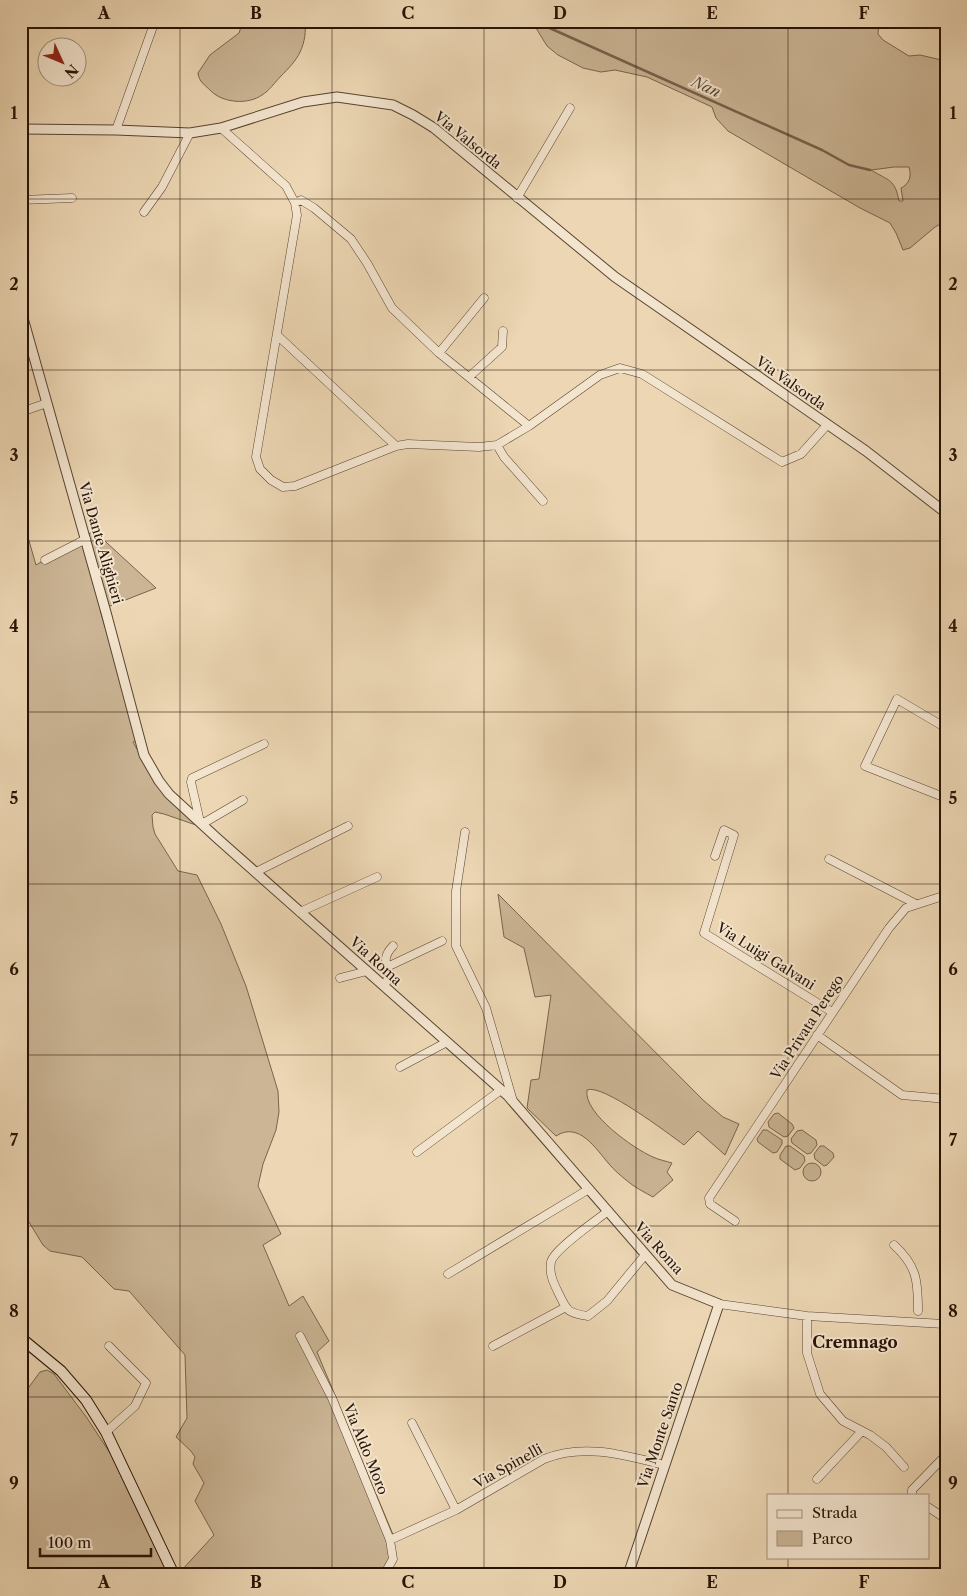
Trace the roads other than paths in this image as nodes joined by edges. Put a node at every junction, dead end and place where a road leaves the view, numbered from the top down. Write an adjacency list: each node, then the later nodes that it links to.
1 (156, 21): 5 (street)
2 (570, 108): 8 (street)
3 (221, 128): 6 (street, Via Valsorda); 8 (street, Via Valsorda); 10 (street)
4 (21, 129): 5 (street, Via Valsorda)
5 (116, 130): 6 (street, Via Valsorda)
6 (190, 134): 11 (street)
7 (72, 198): 9 (street)
8 (517, 198): 20 (street, Via Valsorda)
9 (21, 200)
10 (295, 203): 15 (street); 16 (street)
11 (144, 212)
12 (484, 298): 16 (street)
13 (21, 311): 18 (street, Via Dante Alighieri)
14 (503, 331): 17 (street)
15 (277, 335): 22 (street); 22 (street)
16 (439, 353): 17 (street)
17 (469, 377): 21 (street)
18 (47, 403): 19 (street); 26 (street, Via Dante Alighieri)
19 (21, 412)
20 (827, 425): 21 (street, Via Valsorda); 25 (street, Via Valsorda)
21 (529, 426): 23 (street)
22 (396, 446): 23 (street)
23 (497, 446): 24 (street)
24 (543, 500)
25 (946, 513)
26 (86, 539): 27 (street); 30 (street, Via Dante Alighieri)
27 (45, 560)
28 (946, 728): 31 (street)
29 (264, 744): 33 (street)
30 (159, 781): 33 (street, Via Roma)
31 (946, 798)
32 (243, 800): 33 (street)
33 (201, 823): 38 (street, Via Roma)
34 (348, 826): 38 (street)
35 (465, 832): 55 (street)
36 (715, 856): 49 (street, Via Luigi Galvani)
37 (829, 859): 41 (street)
38 (256, 872): 42 (street, Via Roma)
39 (378, 877): 42 (street)
40 (946, 895): 41 (street, Via Privata Perego)
41 (916, 904): 49 (street, Via Privata Perego)
42 (300, 912): 46 (street, Via Roma)
43 (442, 941): 45 (street)
44 (393, 946): 45 (street)
45 (387, 968): 48 (street)
46 (367, 971): 47 (street); 48 (street, Via Roma)
47 (340, 978)
48 (384, 986): 51 (street, Via Roma)
49 (832, 1012): 50 (street, Via Privata Perego)
50 (817, 1035): 54 (street); 59 (street, Via Privata Perego)
51 (447, 1042): 52 (street); 53 (street, Via Roma)
52 (400, 1067)
53 (502, 1090): 55 (street, Via Roma); 56 (street)
54 (946, 1099)
55 (513, 1101): 57 (street, Via Roma)
56 (417, 1152)
57 (589, 1189): 58 (street, Via Roma); 62 (street)
58 (608, 1211): 61 (street, Via Roma); 64 (street)
59 (735, 1221)
60 (894, 1245): 65 (street)
61 (645, 1255): 63 (street, Via Roma); 64 (street)
62 (448, 1274)
63 (719, 1304): 67 (street, Via Roma); 77 (street, Via Monte Santo)
64 (566, 1307): 72 (street)
65 (918, 1311)
66 (946, 1314): 68 (street)
67 (807, 1316): 68 (street, Via Roma); 74 (street)
68 (945, 1325)
69 (300, 1336): 84 (street, Via Aldo Moro)
70 (21, 1338): 75 (main road)
71 (110, 1346): 75 (street)
72 (493, 1346)
73 (412, 1424): 82 (street)
74 (862, 1431): 78 (street); 79 (street)
75 (106, 1432): 86 (main road)
76 (946, 1455): 80 (street)
77 (664, 1465): 82 (street, Via Spinelli); 88 (street, Via Monte Santo)
78 (904, 1467)
79 (817, 1479)
80 (911, 1493)
81 (930, 1508): 83 (street)
82 (456, 1510): 84 (street, Via Spinelli)
83 (946, 1519)
84 (390, 1540): 87 (street, Via Aldo Moro)
85 (946, 1571): 89 (street)
86 (174, 1575)
87 (384, 1575)
88 (628, 1575)
89 (940, 1575)

